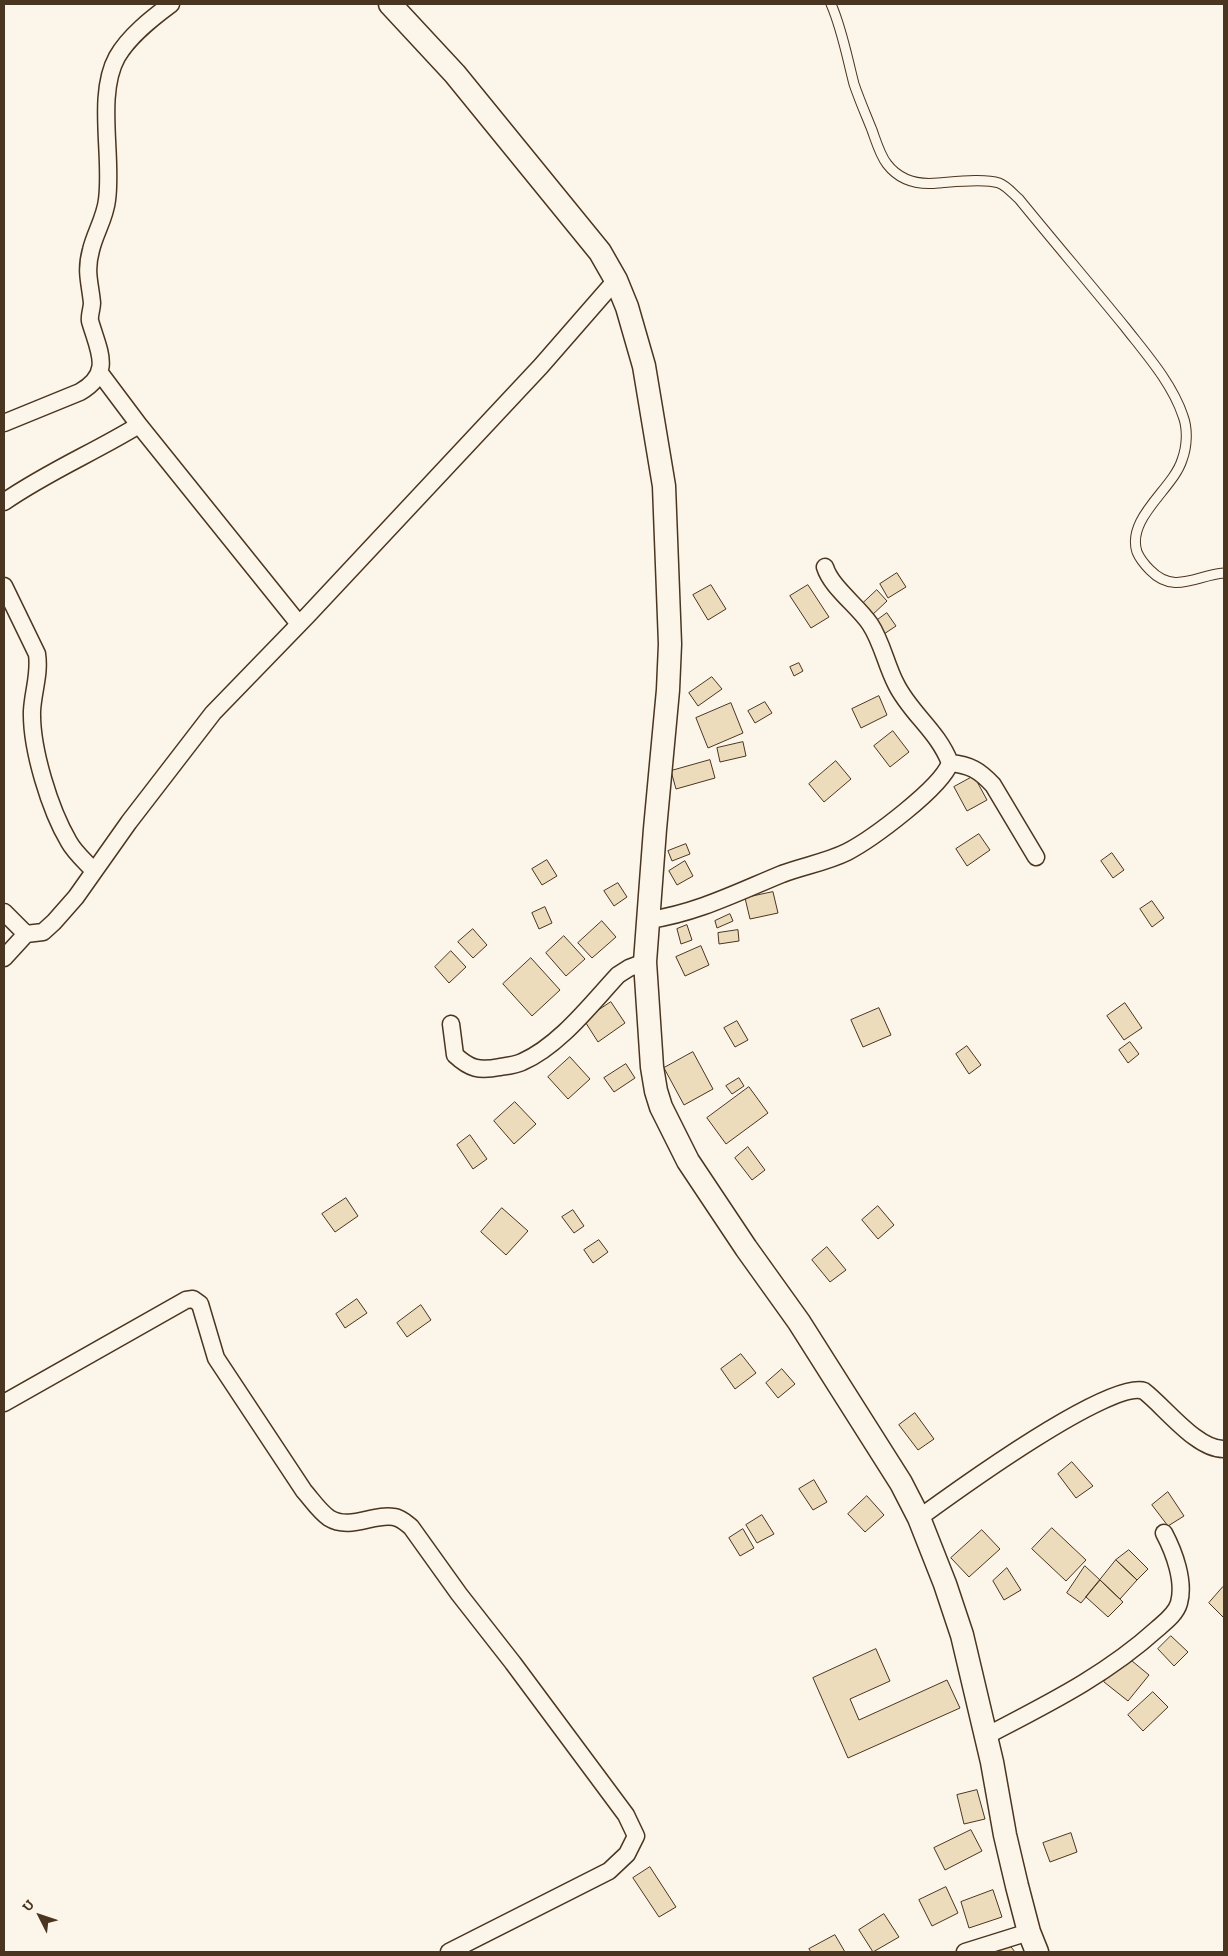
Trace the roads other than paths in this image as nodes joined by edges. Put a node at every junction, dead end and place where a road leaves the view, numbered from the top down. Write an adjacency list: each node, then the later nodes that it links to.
1 (172, 4): 5 (street)
2 (390, 4): 4 (main road)
3 (831, 4): 10 (lane)
4 (616, 280): 12 (street); 17 (main road)
5 (100, 373): 6 (street); 7 (street)
6 (4, 423)
7 (139, 424): 8 (street); 12 (street)
8 (4, 502)
9 (825, 567): 13 (street)
10 (1224, 573)
11 (4, 586): 15 (street)
12 (299, 624): 15 (street)
13 (950, 763): 14 (street); 17 (street)
14 (1036, 857)
15 (94, 871): 18 (street)
16 (4, 912): 18 (street)
17 (649, 920): 20 (main road)
18 (26, 934): 19 (street)
19 (4, 958)
20 (645, 962): 21 (street); 24 (main road)
21 (451, 1024)
22 (4, 1403): 28 (street)
23 (1224, 1449): 24 (street)
24 (919, 1518): 26 (main road)
25 (1164, 1533): 26 (street)
26 (986, 1736): 27 (main road)
27 (1033, 1942): 29 (street)
28 (449, 1952)
29 (965, 1952)

